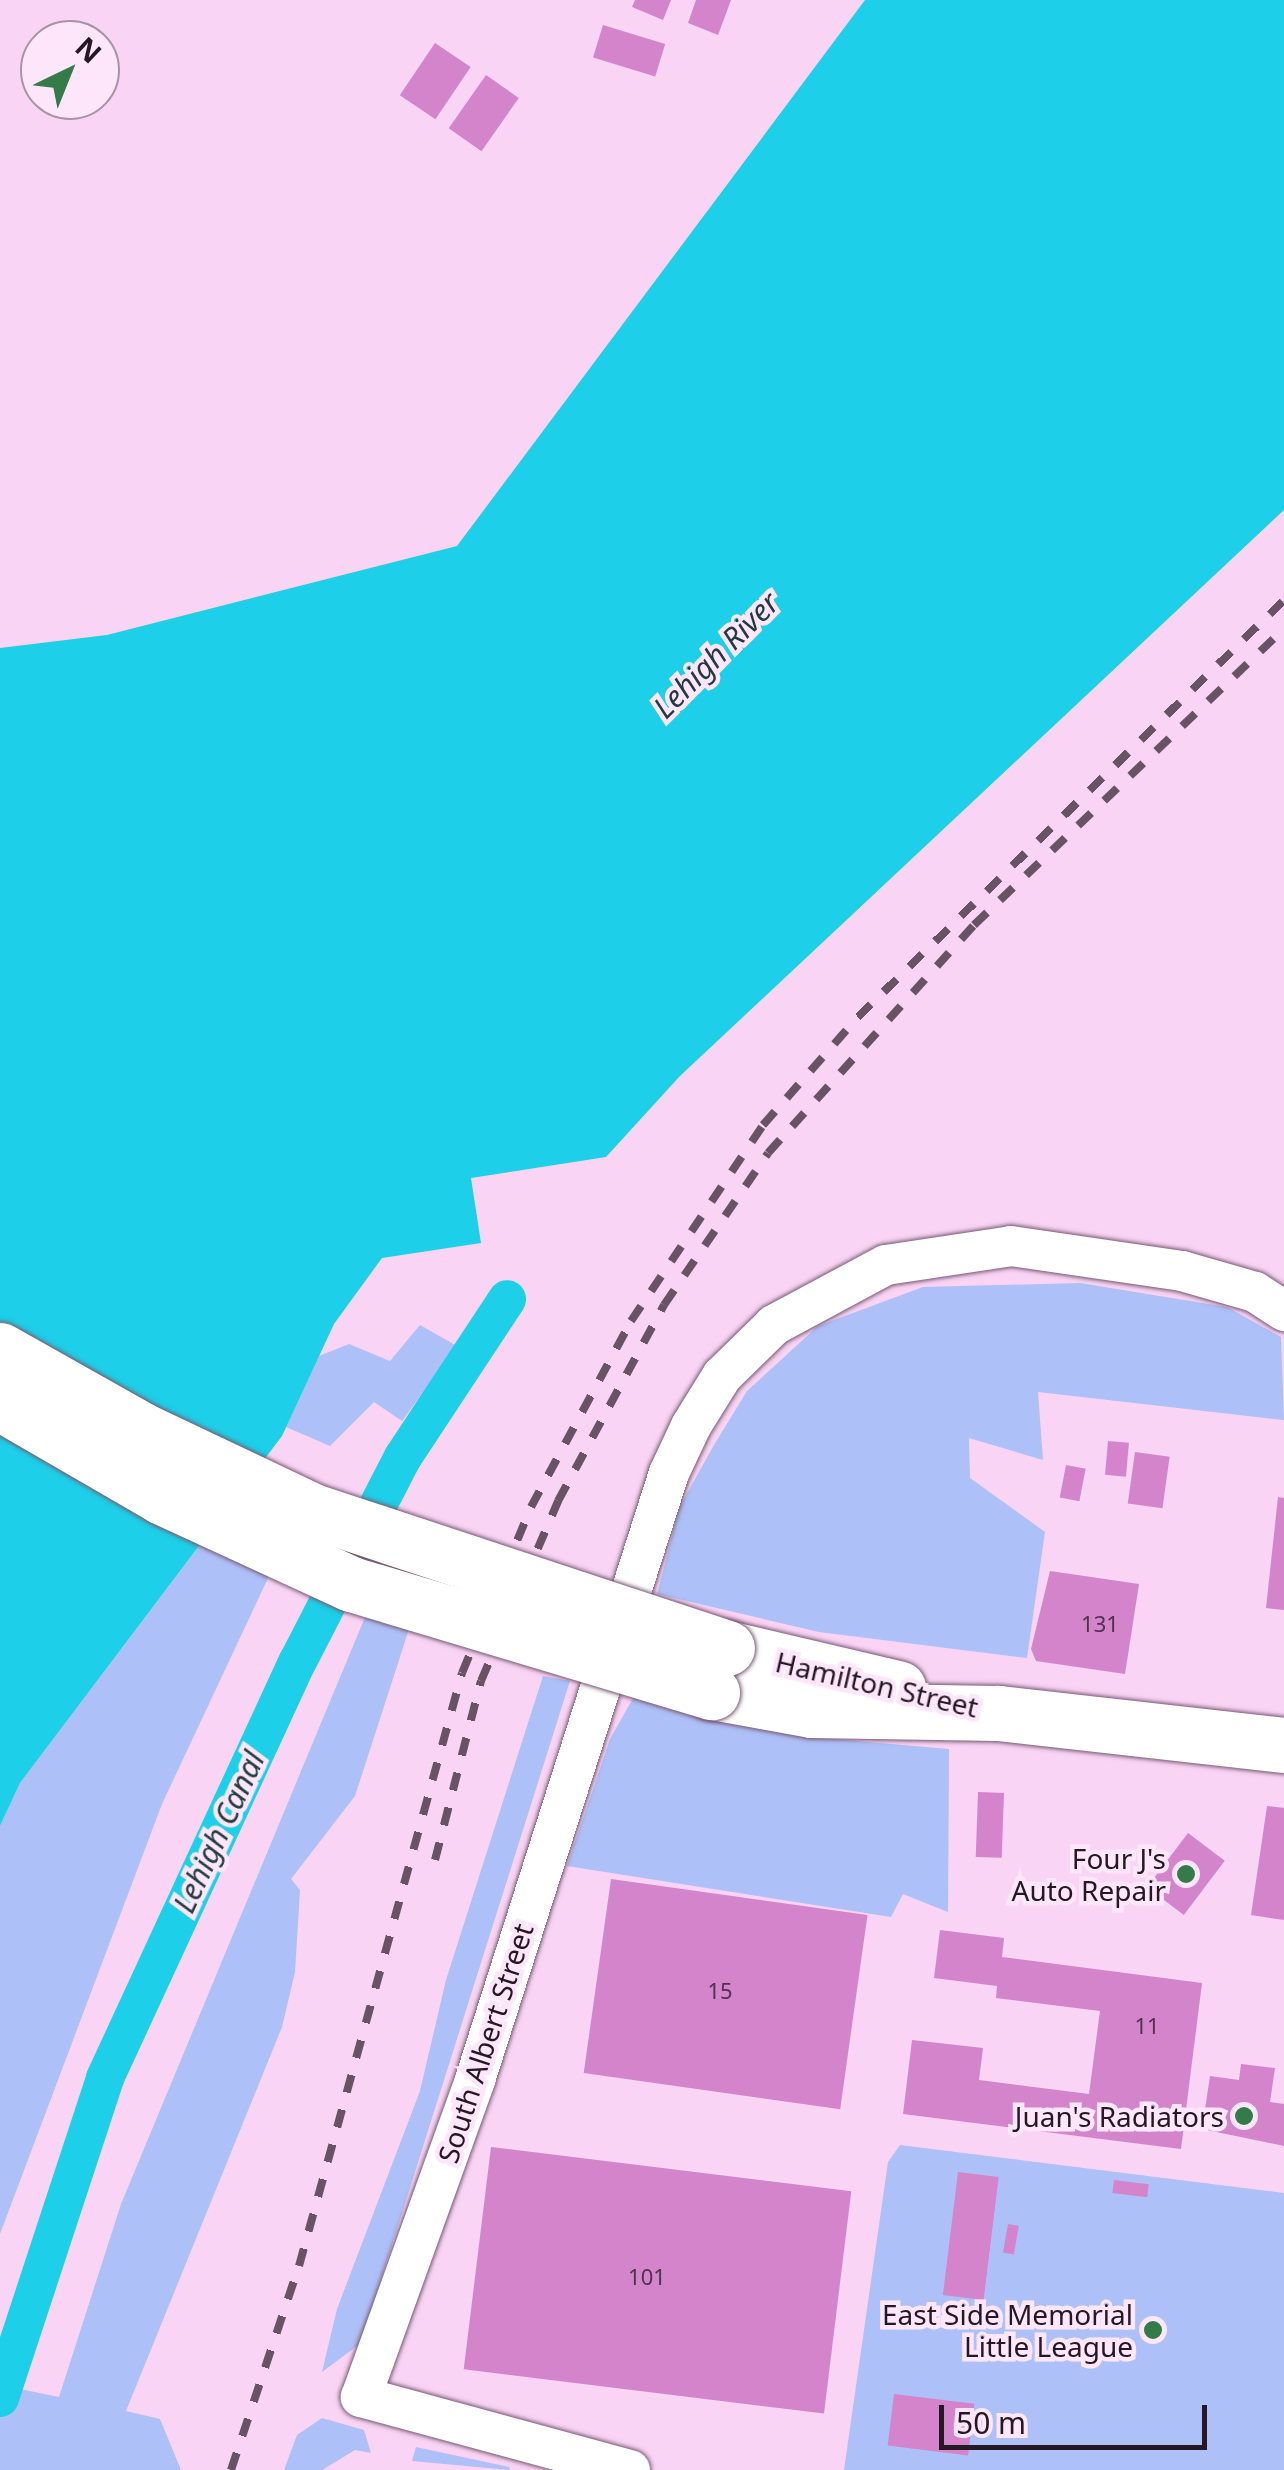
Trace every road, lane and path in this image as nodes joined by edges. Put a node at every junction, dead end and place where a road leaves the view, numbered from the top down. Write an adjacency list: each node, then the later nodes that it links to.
1 (1284, 1311): 6 (street, South Albert Street)
2 (0, 1350): 4 (main road, Hamilton Street, bridge)
3 (0, 1403): 4 (main road, Hamilton Street, bridge)
4 (719, 1670): 5 (main road, Hamilton Street)
5 (1284, 1745)
6 (630, 2470)

